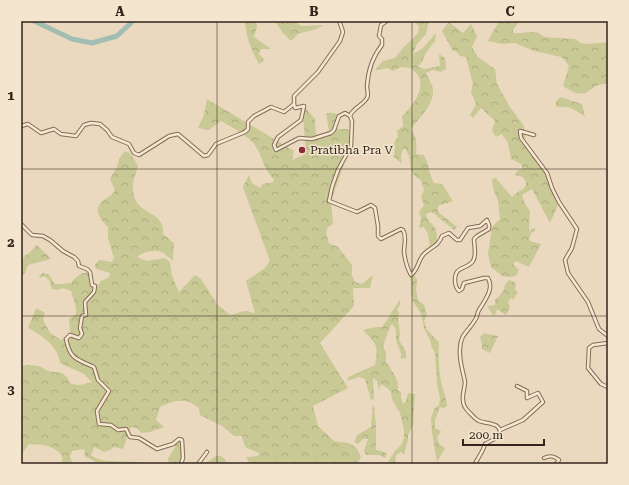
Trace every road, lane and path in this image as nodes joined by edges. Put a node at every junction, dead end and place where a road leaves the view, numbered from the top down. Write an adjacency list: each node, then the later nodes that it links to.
1 (339, 21): 3 (street)
2 (387, 21): 4 (street)
3 (294, 104): 4 (street); 5 (street)
4 (350, 116): 12 (street)
5 (21, 126)
6 (534, 135): 8 (street)
7 (21, 224): 15 (street)
8 (608, 336)
9 (608, 343): 11 (street)
10 (517, 386): 12 (street)
11 (608, 387)
12 (500, 430): 17 (street)
13 (207, 452): 16 (street)
14 (544, 458): 18 (street)
15 (181, 464)
16 (198, 464)
17 (474, 464)
18 (556, 464)

